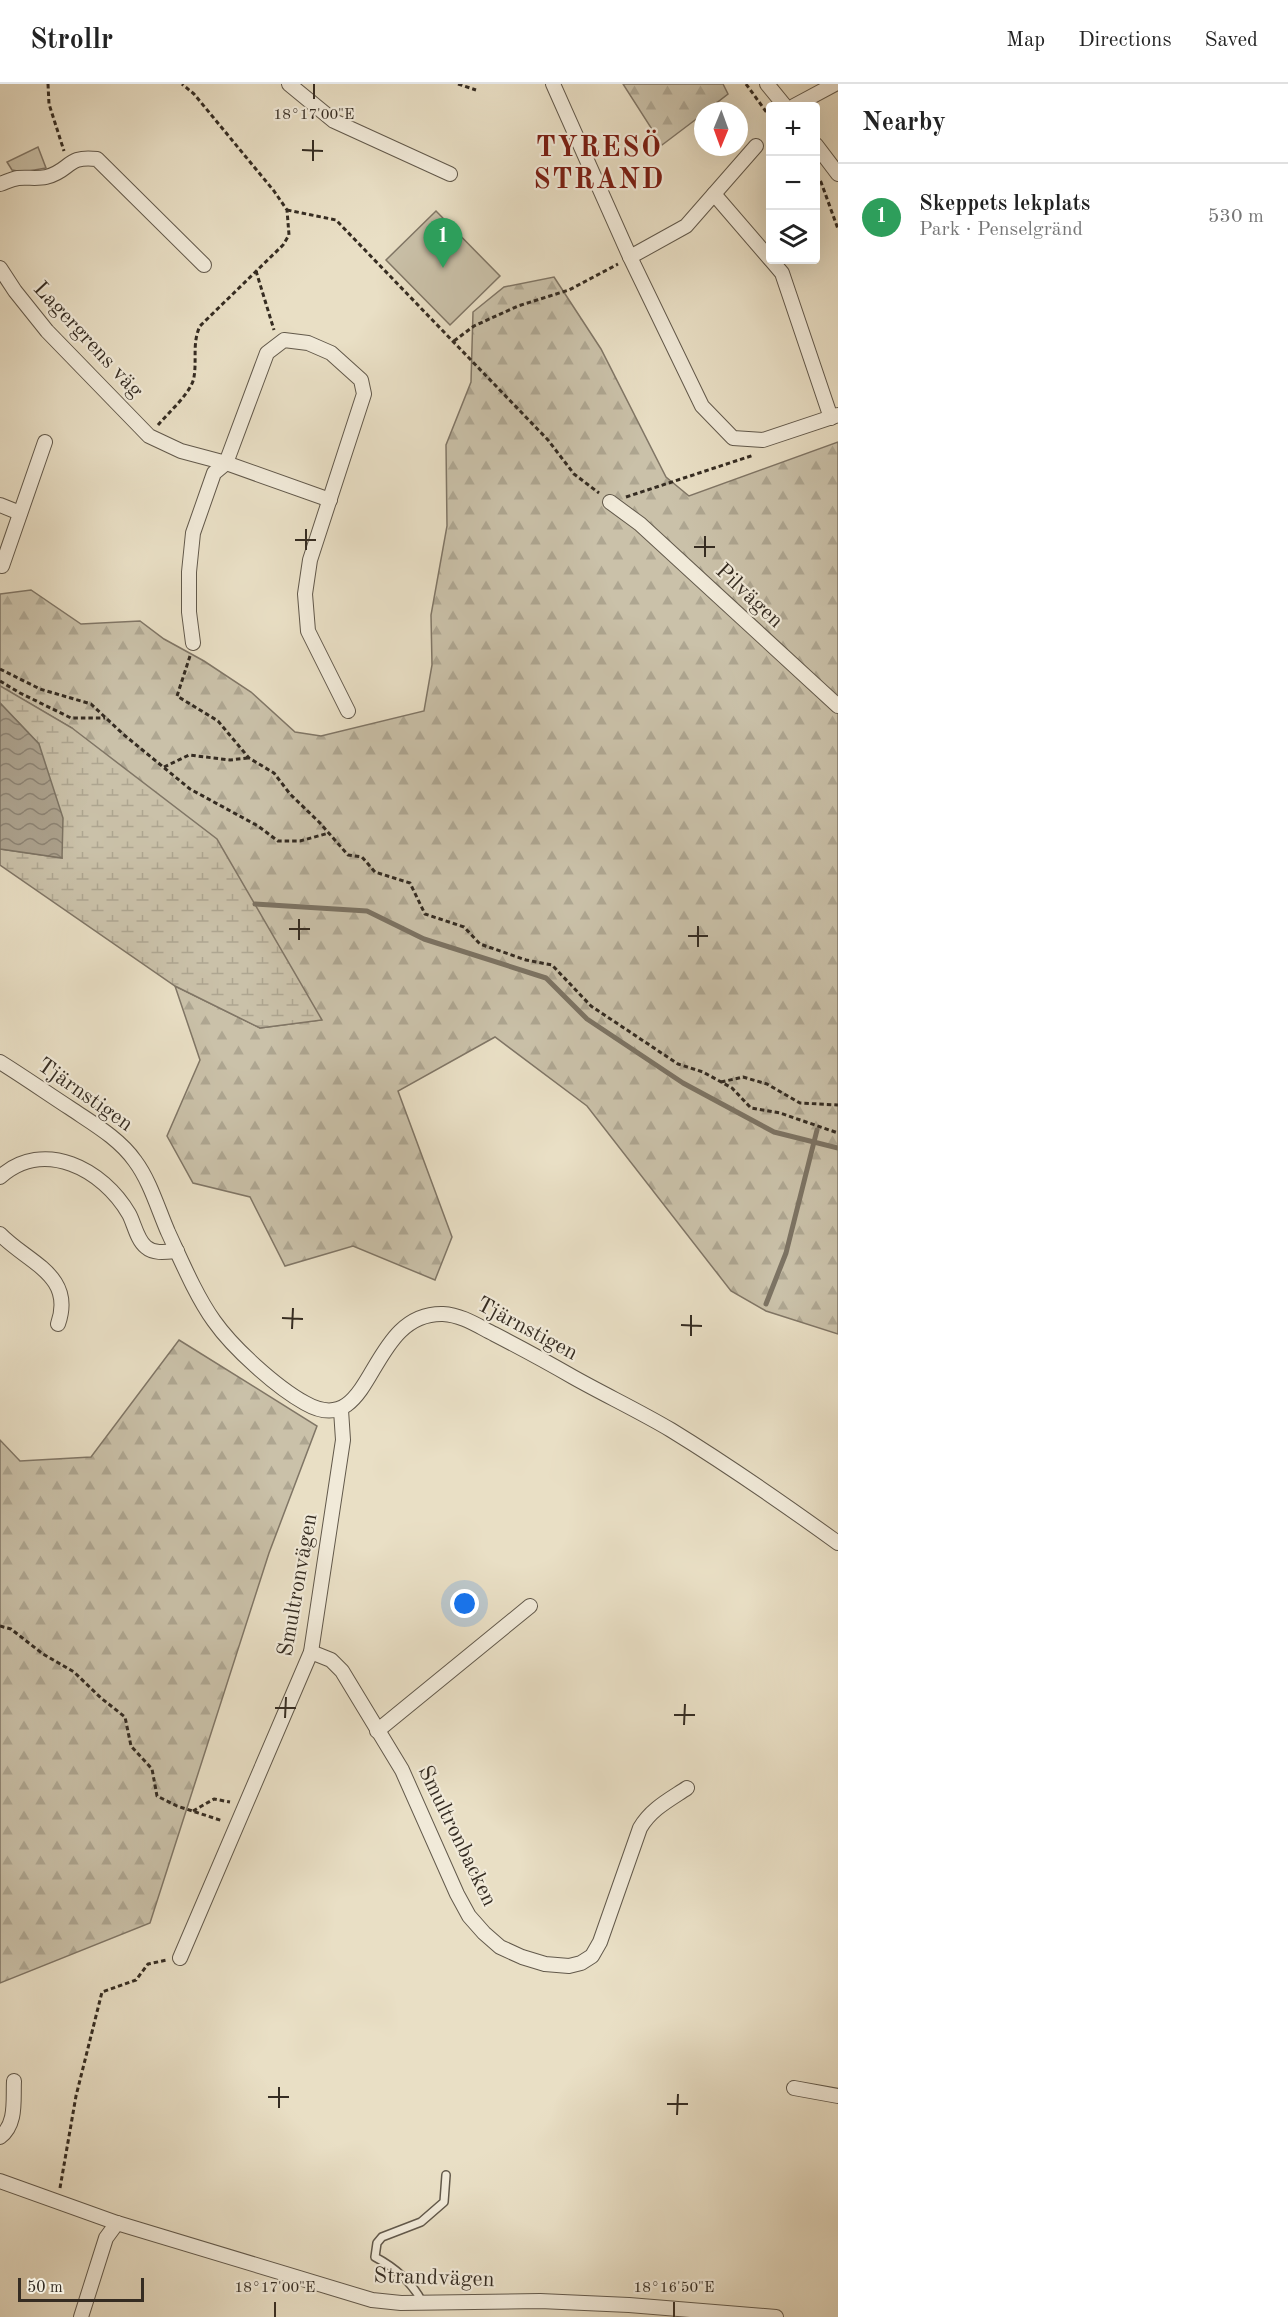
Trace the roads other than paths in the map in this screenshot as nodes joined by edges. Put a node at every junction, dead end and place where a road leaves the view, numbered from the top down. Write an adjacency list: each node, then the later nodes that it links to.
1 (289, 84): 9 (street)
2 (553, 84): 14 (street)
3 (766, 84): 5 (street)
4 (835, 84): 6 (street)
5 (782, 102)
6 (801, 102)
7 (756, 146): 12 (street)
8 (820, 150): 10 (street)
9 (450, 174)
10 (838, 174)
11 (0, 184): 16 (street)
12 (714, 194): 13 (street); 14 (street)
13 (766, 253)
14 (630, 257): 18 (street)
15 (775, 264): 18 (street)
16 (204, 265)
17 (0, 268): 20 (street, Lagergrens väg)
18 (835, 417)
19 (45, 442): 24 (street)
20 (226, 463): 21 (street); 21 (street); 26 (street)
21 (330, 500): 28 (street)
22 (610, 502): 27 (street, Pilvägen)
23 (0, 505): 24 (street)
24 (20, 513): 25 (street)
25 (2, 566)
26 (193, 646)
27 (838, 706)
28 (348, 711)
29 (0, 1062): 32 (street, Tjärnstigen)
30 (0, 1177): 32 (street)
31 (0, 1234): 33 (street)
32 (177, 1251): 34 (street, Tjärnstigen)
33 (58, 1324)
34 (341, 1410): 35 (street, Tjärnstigen); 37 (street, Smultronvägen)
35 (838, 1543)
36 (530, 1606): 38 (street)
37 (311, 1652): 38 (street, Smultronbacken); 40 (street, Smultronvägen)
38 (377, 1731): 39 (street, Smultronbacken)
39 (687, 1788)
40 (180, 1958)
41 (14, 2081): 44 (street)
42 (794, 2088): 43 (street)
43 (838, 2096)
44 (0, 2137)
45 (446, 2175): 48 (lane)
46 (0, 2181): 47 (street, Strandvägen)
47 (117, 2223): 48 (street, Strandvägen); 49 (street)
48 (422, 2302): 50 (street, Strandvägen)
49 (81, 2317)
50 (776, 2317)

